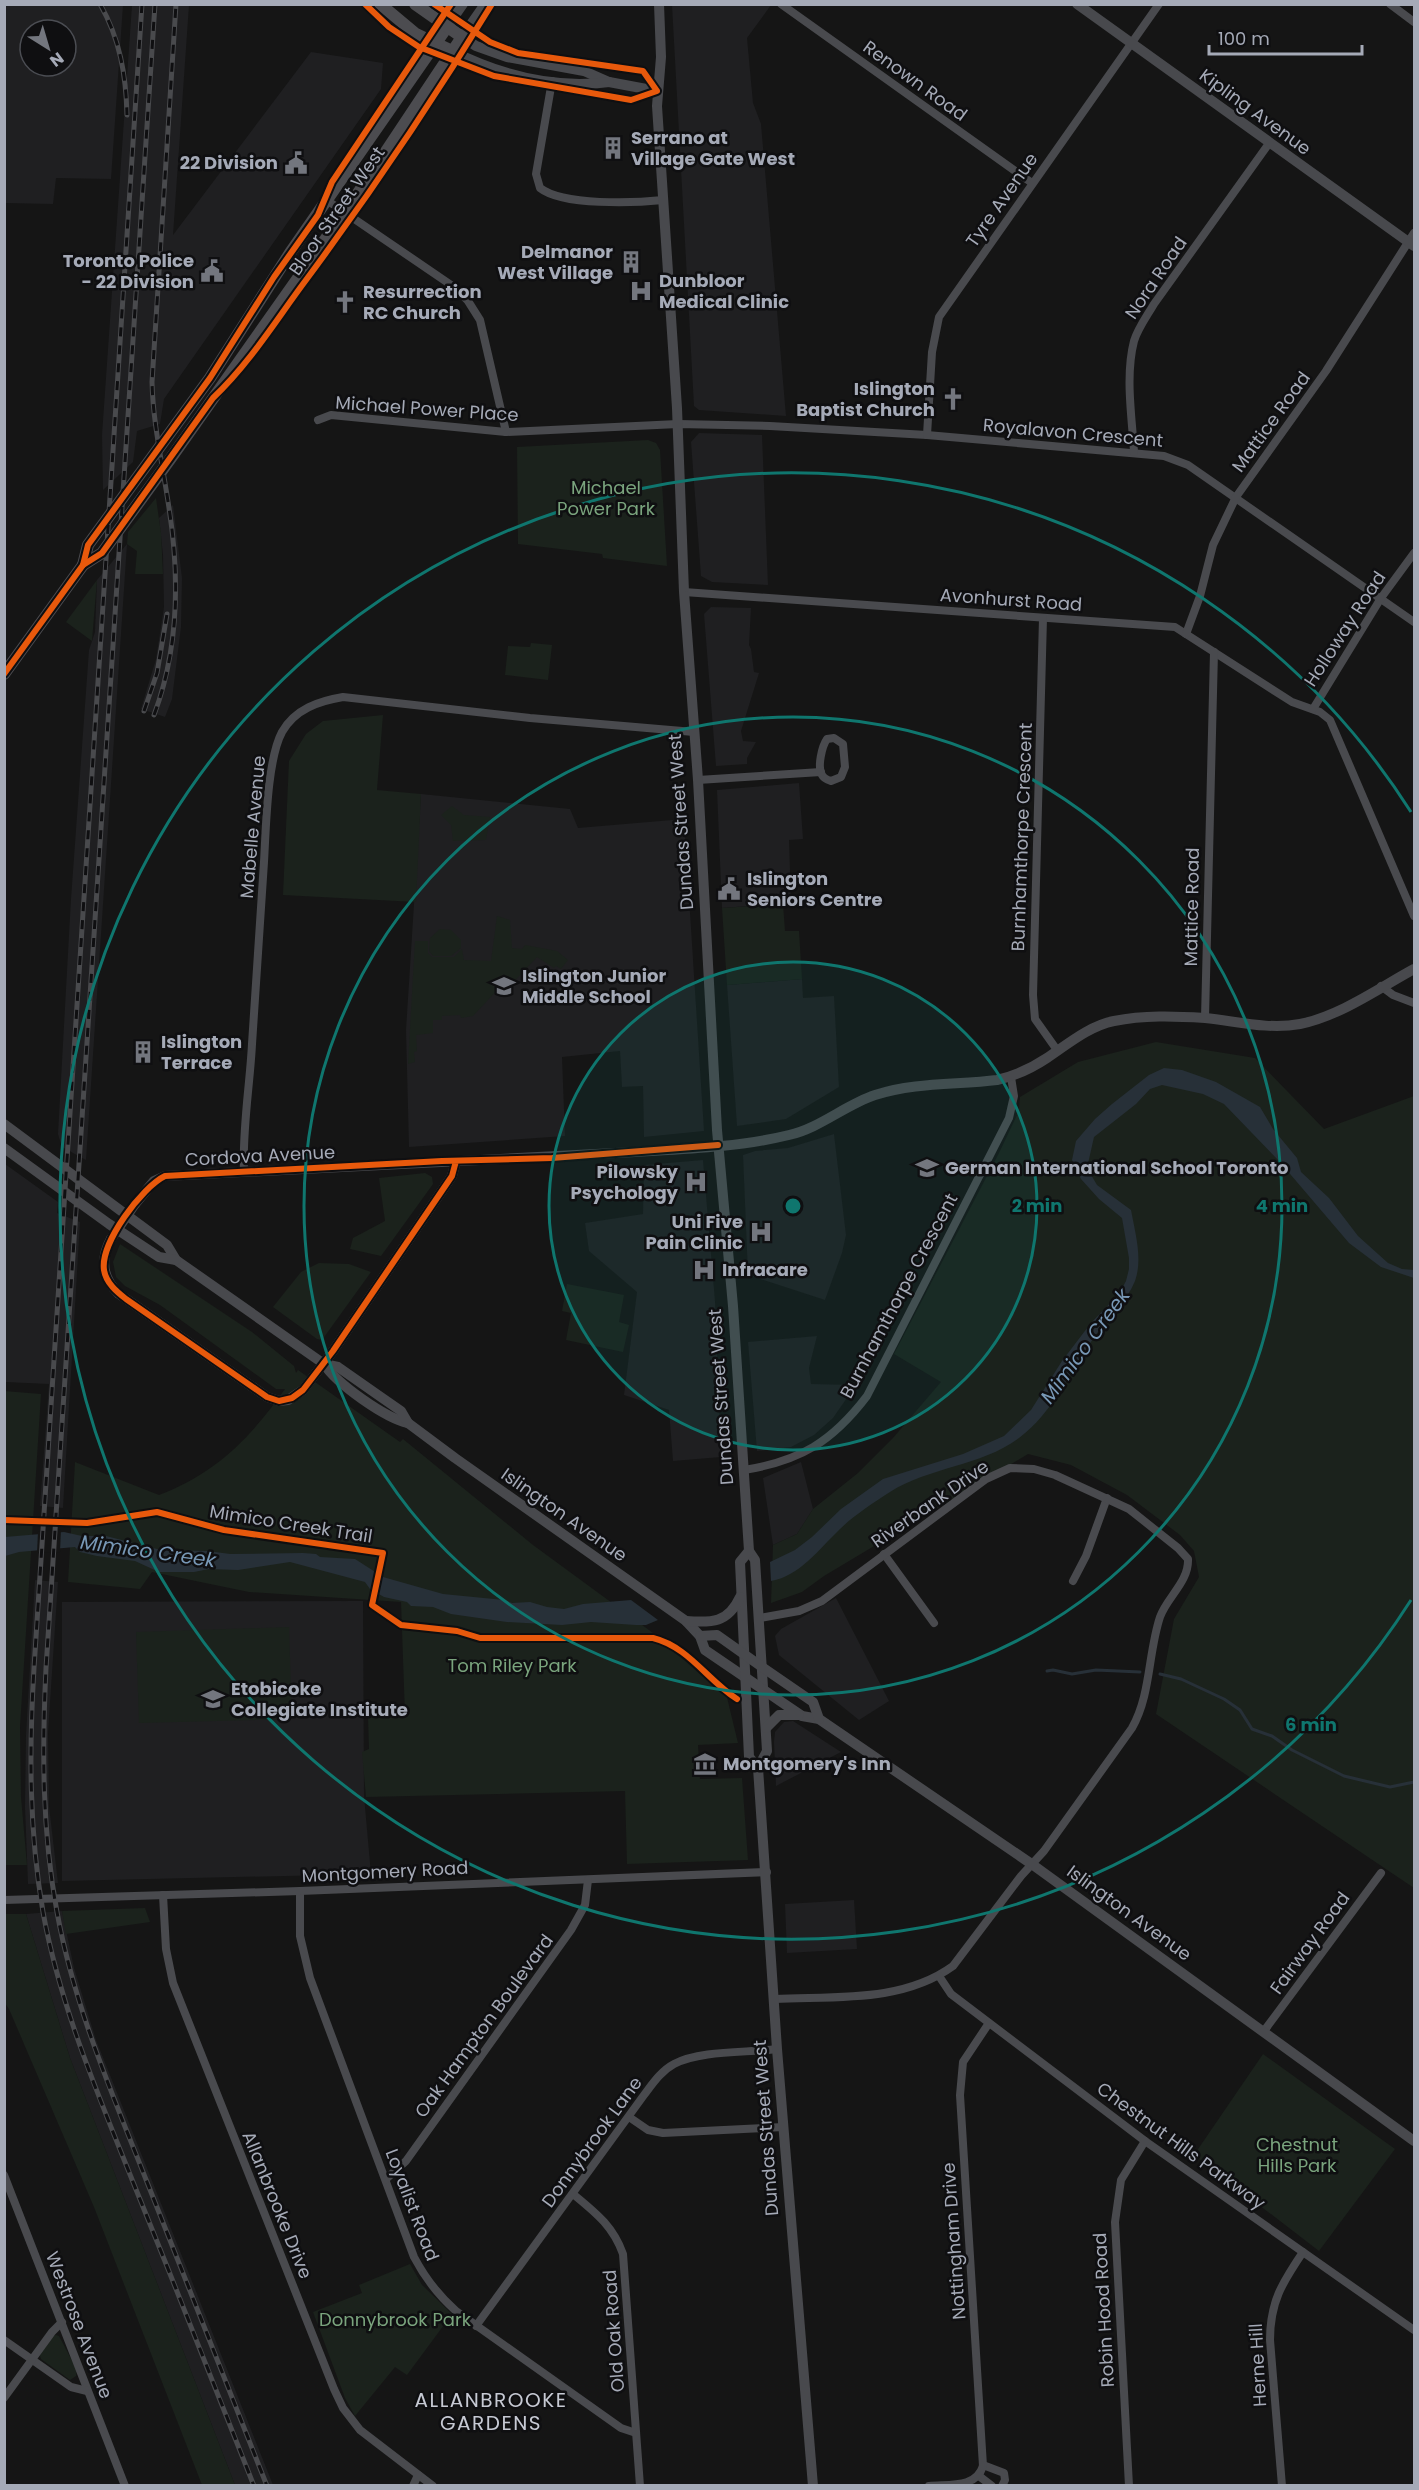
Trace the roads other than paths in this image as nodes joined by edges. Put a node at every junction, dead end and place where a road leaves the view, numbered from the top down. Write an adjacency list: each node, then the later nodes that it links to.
1 (380, 4): 13 (main road)
2 (415, 4): 11 (main road)
3 (463, 4): 11 (main road, Bloor Street West)
4 (485, 4): 12 (main road, Bloor Street West)
5 (659, 4): 18 (main road, Dundas Street West)
6 (781, 4): 20 (street, Renown Road)
7 (1077, 4): 14 (main road, Kipling Avenue)
8 (1159, 4): 14 (street, Tyre Avenue)
9 (1390, 4): 10 (street)
10 (1414, 22)
11 (447, 27): 12 (main road); 13 (main road, Bloor Street West)
12 (462, 37): 15 (main road, Bloor Street West); 17 (main road)
13 (436, 43): 15 (main road); 21 (main road, Bloor Street West)
14 (1131, 44): 19 (main road, Kipling Avenue); 20 (street, Tyre Avenue)
15 (452, 51): 16 (main road); 23 (main road, Bloor Street West)
16 (552, 81): 17 (main road); 22 (street)
17 (609, 82): 18 (main road)
18 (657, 91): 22 (main road, Dundas Street West)
19 (1270, 142): 24 (main road, Kipling Avenue); 29 (street, Nora Road)
20 (1032, 183): 28 (street, Tyre Avenue)
21 (328, 201): 23 (street); 32 (main road, Bloor Street West)
22 (663, 201): 26 (main road, Dundas Street West)
23 (344, 213): 27 (street); 32 (main road, Bloor Street West)
24 (1412, 240): 30 (street, Mattice Road)
25 (318, 420): 27 (street, Michael Power Place)
26 (678, 424): 27 (street, Michael Power Place); 28 (street, Royalavon Crescent); 33 (main road, Dundas Street West)
27 (506, 432)
28 (927, 435): 29 (street, Royalavon Crescent)
29 (1134, 452): 30 (street, Royalavon Crescent)
30 (1236, 497): 34 (street, Royalavon Crescent); 37 (street, Mattice Road)
31 (1414, 553): 34 (street, Holloway Road)
32 (83, 566): 39 (main road, Bloor Street West)
33 (684, 592): 35 (street, Avonhurst Road); 41 (main road, Dundas Street West)
34 (1381, 598): 36 (street, Royalavon Crescent); 40 (street, Holloway Road)
35 (1043, 618): 37 (street, Avonhurst Road); 49 (street, Burnhamthorpe Crescent)
36 (1414, 622)
37 (1186, 634): 38 (street, Avonhurst Road)
38 (1214, 652): 40 (street, Avonhurst Road); 48 (street, Mattice Road)
39 (4, 674)
40 (1313, 709): 44 (street, Holloway Road)
41 (694, 732): 43 (main road, Dundas Street West); 55 (street, Mabelle Avenue)
42 (821, 772): 42 (street); 43 (street)
43 (698, 780): 52 (main road, Dundas Street West)
44 (1414, 916)
45 (1414, 969): 46 (main road, Cordova Avenue)
46 (1382, 986): 47 (street); 48 (main road, Cordova Avenue)
47 (1414, 1004)
48 (1204, 1018): 49 (main road, Cordova Avenue)
49 (1057, 1050): 50 (main road, Cordova Avenue)
50 (1011, 1077): 52 (main road, Cordova Avenue); 58 (street, Burnhamthorpe Crescent)
51 (4, 1124): 56 (main road, Islington Avenue)
52 (718, 1145): 54 (main road, Cordova Avenue); 58 (main road, Dundas Street West)
53 (4, 1148): 56 (main road, Islington Avenue)
54 (456, 1161): 55 (main road, Cordova Avenue); 57 (main road, Cordova Avenue)
55 (244, 1171): 57 (main road, Cordova Avenue, bridge)
56 (176, 1260): 57 (main road, Islington Avenue)
57 (324, 1364): 65 (main road, Islington Avenue)
58 (744, 1470): 60 (main road, Dundas Street West)
59 (1107, 1498): 61 (street, Riverbank Drive); 62 (street); 76 (street, Riverbank Drive)
60 (749, 1551): 63 (main road, Dundas Street West); 64 (main road, Dundas Street West)
61 (884, 1554): 64 (street, Riverbank Drive); 66 (street)
62 (1073, 1581)
63 (740, 1596): 65 (main road); 68 (main road, Dundas Street West)
64 (760, 1618): 69 (main road, Dundas Street West)
65 (686, 1621): 67 (main road, Islington Avenue)
66 (934, 1623)
67 (700, 1636): 68 (main road, Islington Avenue); 70 (main road, Islington Avenue)
68 (744, 1654): 69 (main road, Islington Avenue); 70 (main road, Dundas Street West)
69 (762, 1666): 71 (main road, Dundas Street West); 73 (main road, Islington Avenue)
70 (746, 1677): 71 (main road, Islington Avenue); 75 (main road, Dundas Street West)
71 (763, 1689): 72 (main road, Islington Avenue); 74 (main road, Dundas Street West)
72 (802, 1716): 73 (main road, Islington Avenue); 74 (main road)
73 (819, 1719): 76 (main road, Islington Avenue)
74 (766, 1728): 75 (main road, Dundas Street West)
75 (758, 1767): 77 (main road, Dundas Street West)
76 (1033, 1865): 83 (street, Riverbank Drive); 86 (main road, Islington Avenue)
77 (767, 1872): 79 (street, Montgomery Road); 84 (main road, Dundas Street West)
78 (1381, 1873): 86 (street, Fairway Road)
79 (588, 1880): 80 (street, Montgomery Road); 93 (street, Oak Hampton Boulevard)
80 (300, 1891): 81 (street, Montgomery Road); 93 (street, Loyalist Road)
81 (163, 1895): 82 (street, Montgomery Road); 105 (street, Allanbrooke Drive)
82 (4, 1900)
83 (939, 1976): 84 (street, Riverbank Drive); 85 (street, Chestnut Hills Parkway)
84 (775, 1999): 87 (main road, Dundas Street West)
85 (989, 2023): 90 (street, Chestnut Hills Parkway); 104 (street, Nottingham Drive)
86 (1264, 2031): 91 (main road, Islington Avenue)
87 (777, 2049): 88 (street, Donnybrook Lane); 89 (main road, Dundas Street West)
88 (629, 2117): 89 (street); 94 (street, Donnybrook Lane)
89 (784, 2127): 111 (main road, Dundas Street West)
90 (1145, 2141): 95 (street, Chestnut Hills Parkway); 115 (street, Robin Hood Road)
91 (1414, 2141)
92 (4, 2175): 96 (street, Westrose Avenue)
93 (386, 2179): 97 (street, Loyalist Road)
94 (573, 2194): 97 (street, Donnybrook Lane); 103 (street, Old Oak Road)
95 (1303, 2252): 98 (street, Chestnut Hills Parkway); 116 (street, Herne Hill)
96 (62, 2322): 100 (street); 101 (street, Westrose Avenue)
97 (476, 2326): 103 (street, Loyalist Road)
98 (1414, 2330)
99 (4, 2340): 100 (street)
100 (31, 2360): 101 (street); 102 (street)
101 (87, 2391): 107 (street, Westrose Avenue)
102 (4, 2398)
103 (636, 2433): 110 (street, Old Oak Road)
104 (983, 2464): 106 (street, Nottingham Drive); 114 (street)
105 (418, 2475): 108 (street); 109 (street, Allanbrooke Drive)
106 (979, 2476): 112 (street); 113 (street)
107 (125, 2486)
108 (413, 2486)
109 (433, 2486)
110 (640, 2486)
111 (813, 2486)
112 (929, 2486)
113 (992, 2486)
114 (1002, 2486)
115 (1129, 2486)
116 (1282, 2486)

